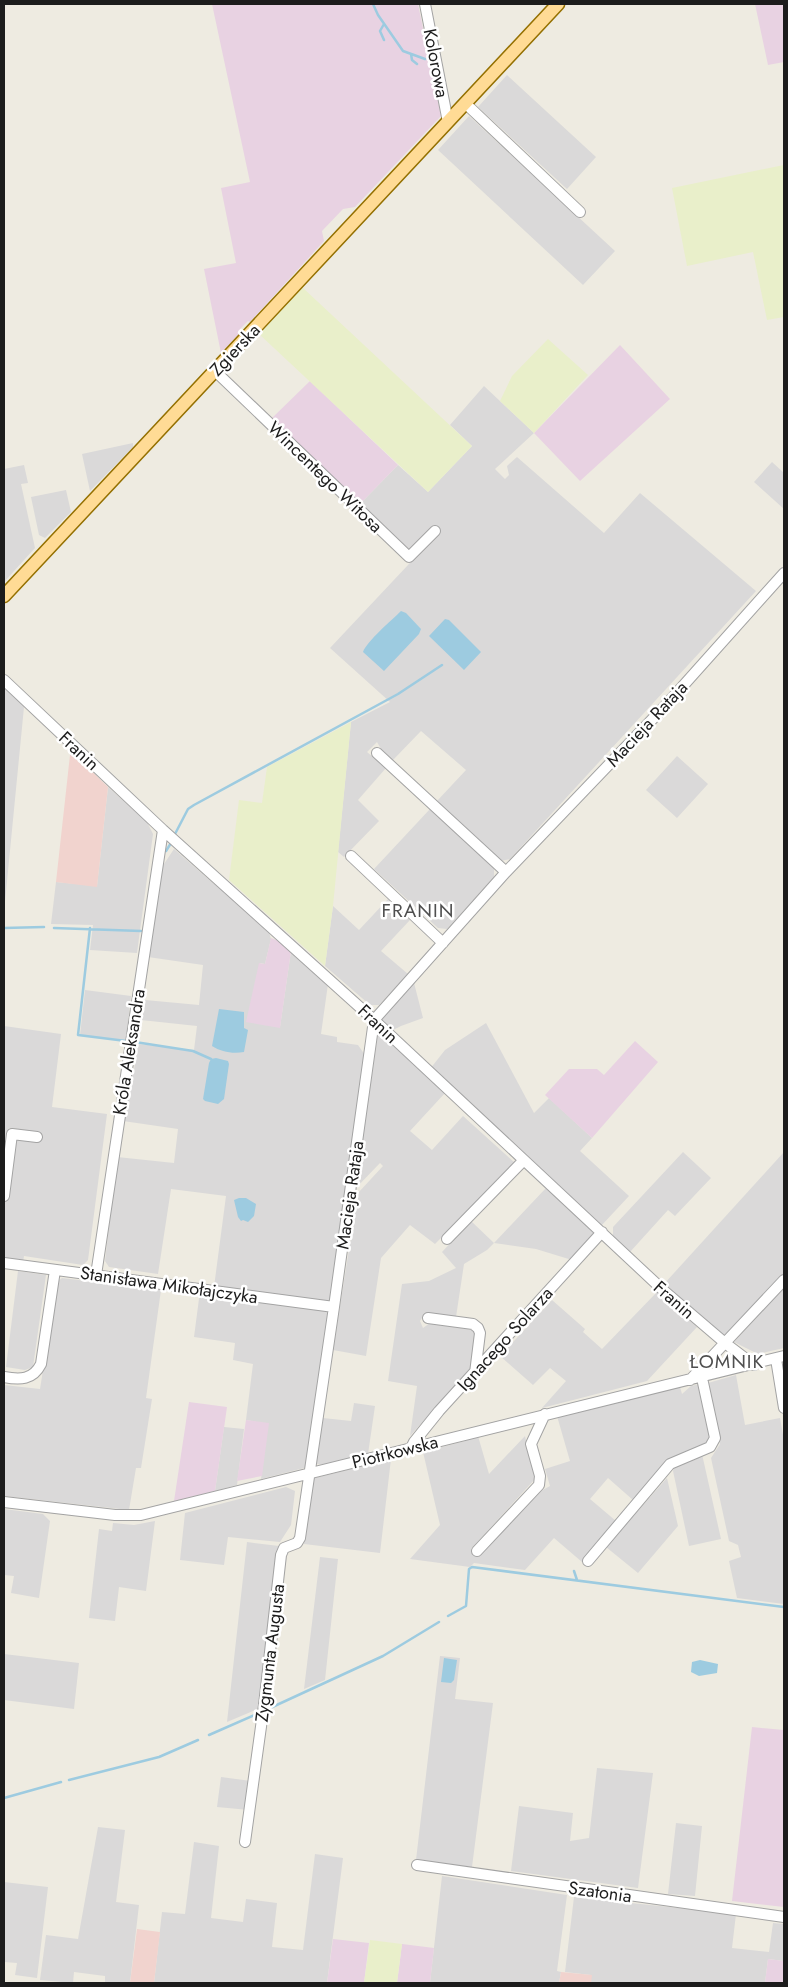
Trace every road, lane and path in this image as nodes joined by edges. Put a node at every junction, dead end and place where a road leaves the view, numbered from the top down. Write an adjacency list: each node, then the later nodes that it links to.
1 (425, 4): 4 (street, Kolorowa)
2 (558, 4): 3 (main road, Zgierska)
3 (465, 104): 4 (main road, Zgierska); 5 (street)
4 (448, 122): 6 (main road, Zgierska)
5 (580, 212)
6 (215, 372): 7 (street, Wincentego Witosa); 9 (main road, Zgierska)
7 (435, 531)
8 (784, 573): 14 (street, Macieja Rataja)
9 (4, 596)
10 (4, 680): 12 (street, Franin)
11 (377, 753): 14 (street)
12 (163, 830): 16 (street, Franin); 24 (street, Króla Aleksandra)
13 (351, 856): 15 (street)
14 (506, 872): 15 (street, Macieja Rataja)
15 (443, 943): 16 (street, Macieja Rataja)
16 (374, 1020): 18 (street, Franin); 26 (street, Macieja Rataja)
17 (37, 1137): 19 (street)
18 (524, 1160): 20 (street, Franin); 21 (street)
19 (4, 1196)
20 (602, 1232): 28 (street, Franin); 31 (street, Ignacego Solarza)
21 (447, 1238)
22 (4, 1263): 23 (street, Stanisława Mikołajczyka)
23 (55, 1270): 24 (street, Stanisława Mikołajczyka); 32 (street)
24 (96, 1275): 26 (street, Stanisława Mikołajczyka)
25 (784, 1280): 28 (street)
26 (334, 1307): 38 (street, Macieja Rataja)
27 (428, 1318): 31 (street)
28 (725, 1343): 30 (street, Franin); 34 (street)
29 (780, 1358): 30 (street, Piotrkowska); 35 (street)
30 (754, 1364): 33 (street, Piotrkowska)
31 (475, 1373): 37 (street, Ignacego Solarza)
32 (4, 1378)
33 (702, 1378): 34 (street, Piotrkowska); 41 (street)
34 (690, 1380): 36 (street, Piotrkowska)
35 (784, 1408)
36 (545, 1414): 37 (street, Piotrkowska); 40 (street)
37 (411, 1448): 38 (street, Piotrkowska)
38 (310, 1473): 39 (street, Piotrkowska); 42 (street, Zygmunta Augusta)
39 (4, 1502)
40 (477, 1551)
41 (588, 1561)
42 (245, 1842)
43 (417, 1865): 44 (street, Szatonia)
44 (784, 1917)

